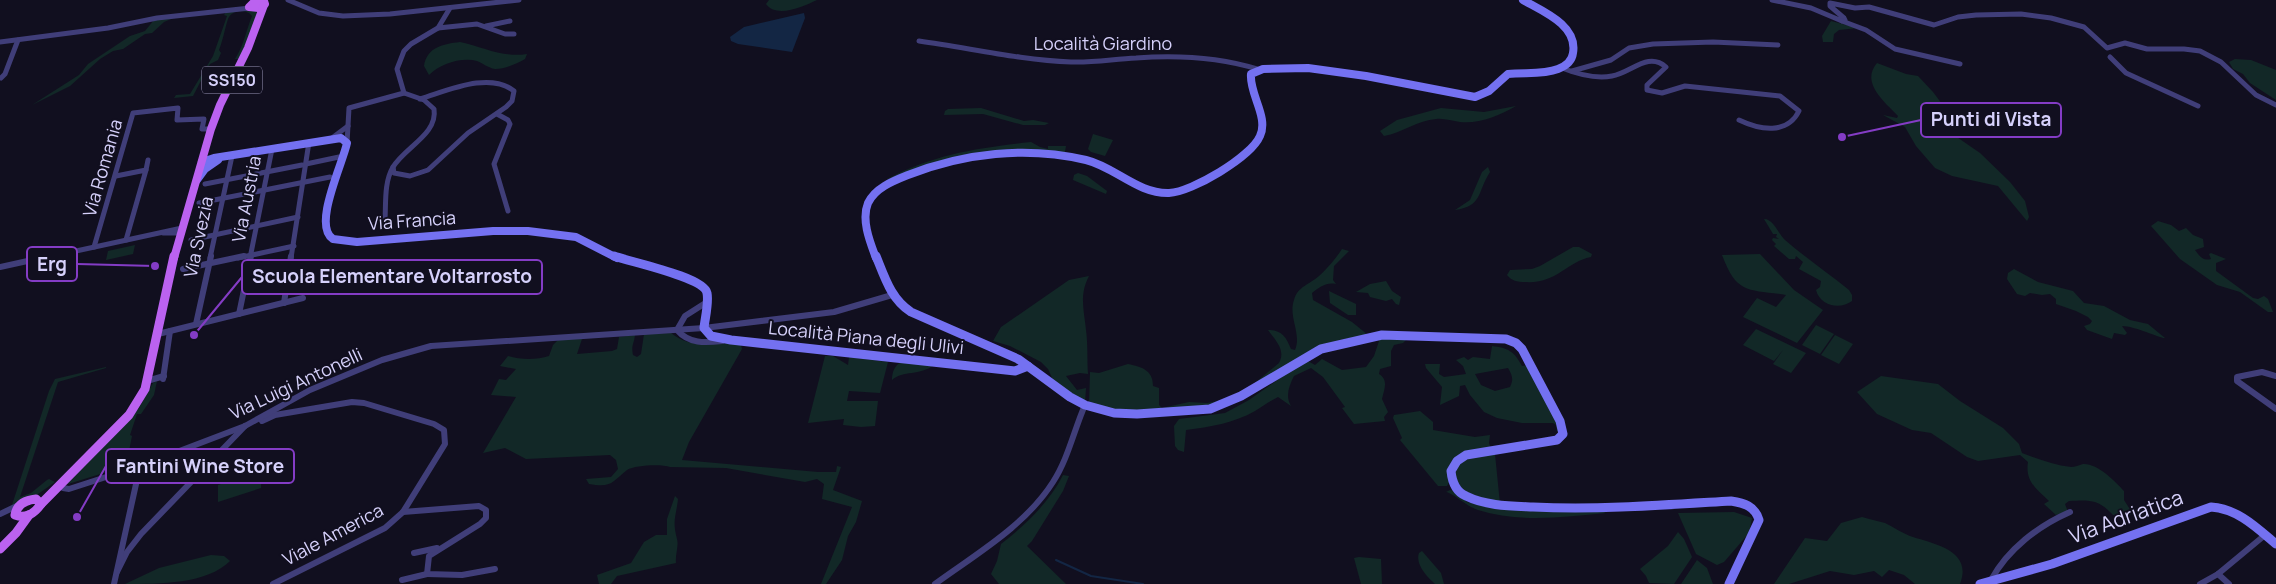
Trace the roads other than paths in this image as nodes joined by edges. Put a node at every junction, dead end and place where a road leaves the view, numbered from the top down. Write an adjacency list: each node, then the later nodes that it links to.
1 (288, 0): 6 (street)
2 (519, 0): 6 (street)
3 (1523, 0): 18 (main road)
4 (1772, 0): 8 (street)
5 (258, 5): 12 (street); 28 (main road, SS150)
6 (450, 8): 10 (street)
7 (510, 21): 9 (street)
8 (1842, 21): 17 (street); 24 (street)
9 (486, 26): 10 (street); 11 (street)
10 (438, 28): 22 (street)
11 (514, 34)
12 (18, 40): 14 (street); 21 (street)
13 (919, 41): 19 (street, Località Giardino)
14 (0, 42)
15 (1778, 45): 20 (street)
16 (2110, 57): 25 (street)
17 (1960, 64)
18 (1562, 68): 19 (main road); 20 (street)
19 (1257, 69): 68 (main road)
20 (1570, 72): 27 (street)
21 (1, 78)
22 (404, 94): 23 (street); 29 (street)
23 (420, 99): 26 (street); 40 (street)
24 (2276, 105)
25 (2198, 106)
26 (497, 114): 40 (street); 52 (street)
27 (1739, 120)
28 (212, 129): 33 (main road, SS150); 43 (street, Via Romania)
29 (347, 129): 30 (street); 32 (street)
30 (334, 138): 31 (main road); 32 (main road)
31 (309, 142): 34 (main road); 39 (street)
32 (347, 143): 70 (main road, Via Francia)
33 (206, 147): 35 (main road); 38 (main road, SS150)
34 (272, 148): 35 (main road); 42 (street, Via Austria)
35 (223, 158): 38 (main road); 45 (street, Via Svezia); 46 (main road)
36 (339, 158): 39 (street)
37 (148, 160): 41 (street)
38 (202, 162): 46 (main road, SS150)
39 (304, 165): 42 (street); 47 (street)
40 (393, 167): 54 (street)
41 (146, 170): 43 (street); 59 (street)
42 (267, 172): 45 (street); 49 (street, Via Austria)
43 (116, 176): 63 (street, Via Romania)
44 (330, 177): 47 (street)
45 (227, 180): 48 (street); 50 (street, Via Svezia)
46 (196, 182): 56 (main road, SS150)
47 (304, 182): 49 (street); 53 (street)
48 (205, 184)
49 (263, 190): 50 (street); 55 (street, Via Austria)
50 (223, 198): 51 (street); 58 (street, Via Svezia)
51 (200, 203)
52 (508, 211)
53 (298, 217): 55 (street); 62 (street)
54 (385, 220)
55 (256, 226): 58 (street); 64 (street, Via Austria)
56 (181, 230): 57 (street); 61 (main road, SS150)
57 (164, 234): 59 (street); 61 (street)
58 (215, 234): 60 (street); 65 (street, Via Svezia)
59 (126, 240): 63 (street)
60 (191, 240)
61 (178, 243): 77 (main road, SS150)
62 (294, 246): 64 (street); 71 (street)
63 (94, 247): 66 (street)
64 (251, 255): 65 (street); 72 (street, Via Austria)
65 (208, 264): 67 (street); 73 (street, Via Svezia)
66 (0, 268)
67 (183, 269)
68 (892, 295): 74 (street, Località Piana degli Ulivi); 79 (main road)
69 (303, 298): 71 (street)
70 (707, 298): 74 (main road); 75 (street)
71 (284, 303): 72 (street)
72 (239, 314): 73 (street)
73 (196, 324): 76 (street)
74 (704, 328): 75 (street, Via Luigi Antonelli); 78 (main road, Località Piana degli Ulivi)
75 (677, 330): 78 (street); 84 (street, Via Luigi Antonelli)
76 (170, 331): 77 (street); 81 (street)
77 (158, 334): 81 (main road, SS150)
78 (731, 340): 79 (main road, Località Piana degli Ulivi)
79 (1028, 366): 82 (main road)
80 (2276, 376): 83 (street)
81 (147, 381): 86 (main road, SS150)
82 (1085, 405): 105 (street); 106 (main road)
83 (2276, 409)
84 (244, 428): 85 (street, Via Luigi Antonelli); 88 (street, Viale America); 98 (street, Viale America)
85 (140, 466): 86 (street, Via Luigi Antonelli); 98 (street)
86 (61, 487): 87 (main road, SS150)
87 (39, 501): 90 (main road); 91 (main road)
88 (403, 512): 94 (street); 104 (street, Viale America)
89 (2070, 512): 102 (street)
90 (9, 514): 91 (main road); 95 (main road)
91 (29, 516): 95 (main road)
92 (2265, 535): 93 (main road, Via Adriatica); 100 (street); 102 (main road, Via Adriatica)
93 (2276, 544)
94 (440, 547): 96 (street); 99 (street)
95 (1, 548)
96 (414, 553)
97 (494, 569): 99 (street)
98 (117, 572): 103 (street)
99 (427, 574): 101 (street)
100 (2218, 574): 108 (street); 109 (street)
101 (402, 580)
102 (1991, 580): 107 (main road, Via Adriatica)
103 (114, 584)
104 (273, 584)
105 (935, 584)
106 (1729, 584)
107 (1980, 584)
108 (2200, 584)
109 (2229, 584)

